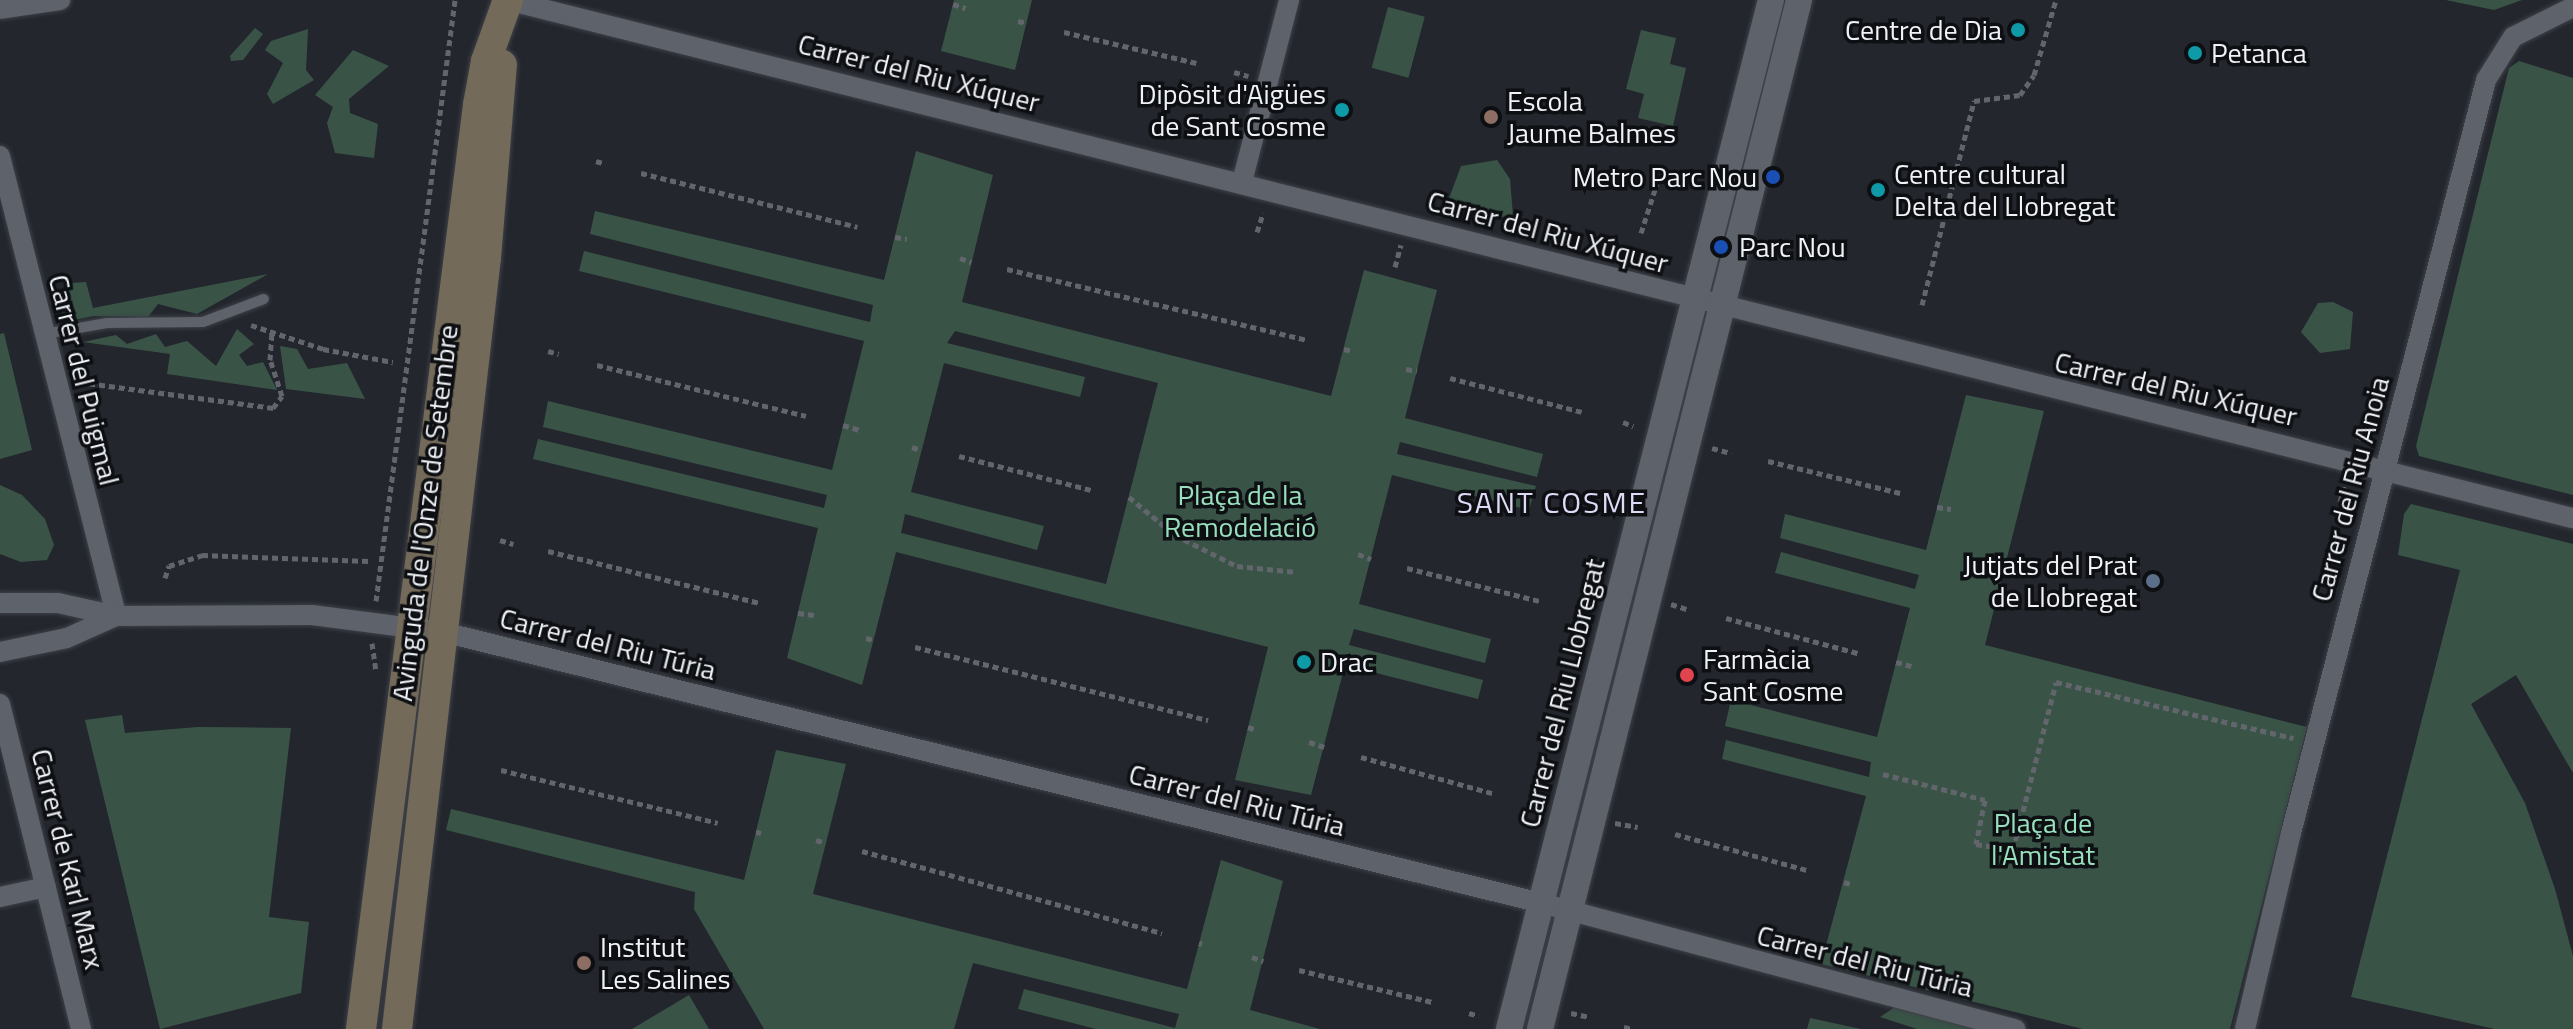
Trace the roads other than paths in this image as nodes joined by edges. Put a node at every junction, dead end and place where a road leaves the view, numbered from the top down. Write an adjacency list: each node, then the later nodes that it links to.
1 (508, 0): 9 (street, Carrer del Riu Xúquer); 18 (main road, Avinguda de l'Onze de Setembre); 19 (main road, Avinguda de l'Onze de Setembre)
2 (1289, 0): 9 (street)
3 (1771, 0): 11 (street, Carrer del Riu Llobregat)
4 (1799, 0): 12 (street)
5 (51, 1): 7 (street)
6 (2573, 7): 14 (street, Carrer del Riu Anoia)
7 (0, 9)
8 (0, 156): 13 (street, Carrer del Puigmal)
9 (1242, 182): 11 (street, Carrer del Riu Xúquer)
10 (264, 299): 13 (lane)
11 (1695, 300): 12 (street, Carrer del Riu Xúquer); 24 (street, Carrer del Riu Llobregat)
12 (1723, 307): 14 (street, Carrer del Riu Xúquer); 25 (street)
13 (44, 334): 17 (street, Carrer del Puigmal)
14 (2384, 468): 15 (street, Carrer del Riu Xúquer); 32 (street, Carrer del Riu Anoia)
15 (2573, 518)
16 (0, 603): 17 (street)
17 (116, 616): 18 (street, Carrer del Riu Túria); 20 (street)
18 (411, 626): 19 (street, Carrer del Riu Túria); 26 (main road, Avinguda de l'Onze de Setembre)
19 (443, 632): 24 (street, Carrer del Riu Túria); 28 (main road, Avinguda de l'Onze de Setembre)
20 (0, 652)
21 (0, 704): 22 (street, Carrer de Karl Marx)
22 (46, 887): 23 (street); 27 (street, Carrer de Karl Marx)
23 (0, 897)
24 (1541, 903): 25 (street, Carrer del Riu Túria); 29 (street, Carrer del Riu Llobregat)
25 (1569, 911): 30 (street); 31 (street, Carrer del Riu Túria)
26 (360, 1022)
27 (81, 1029)
28 (397, 1029)
29 (1509, 1029)
30 (1540, 1029)
31 (2016, 1029)
32 (2245, 1029)

